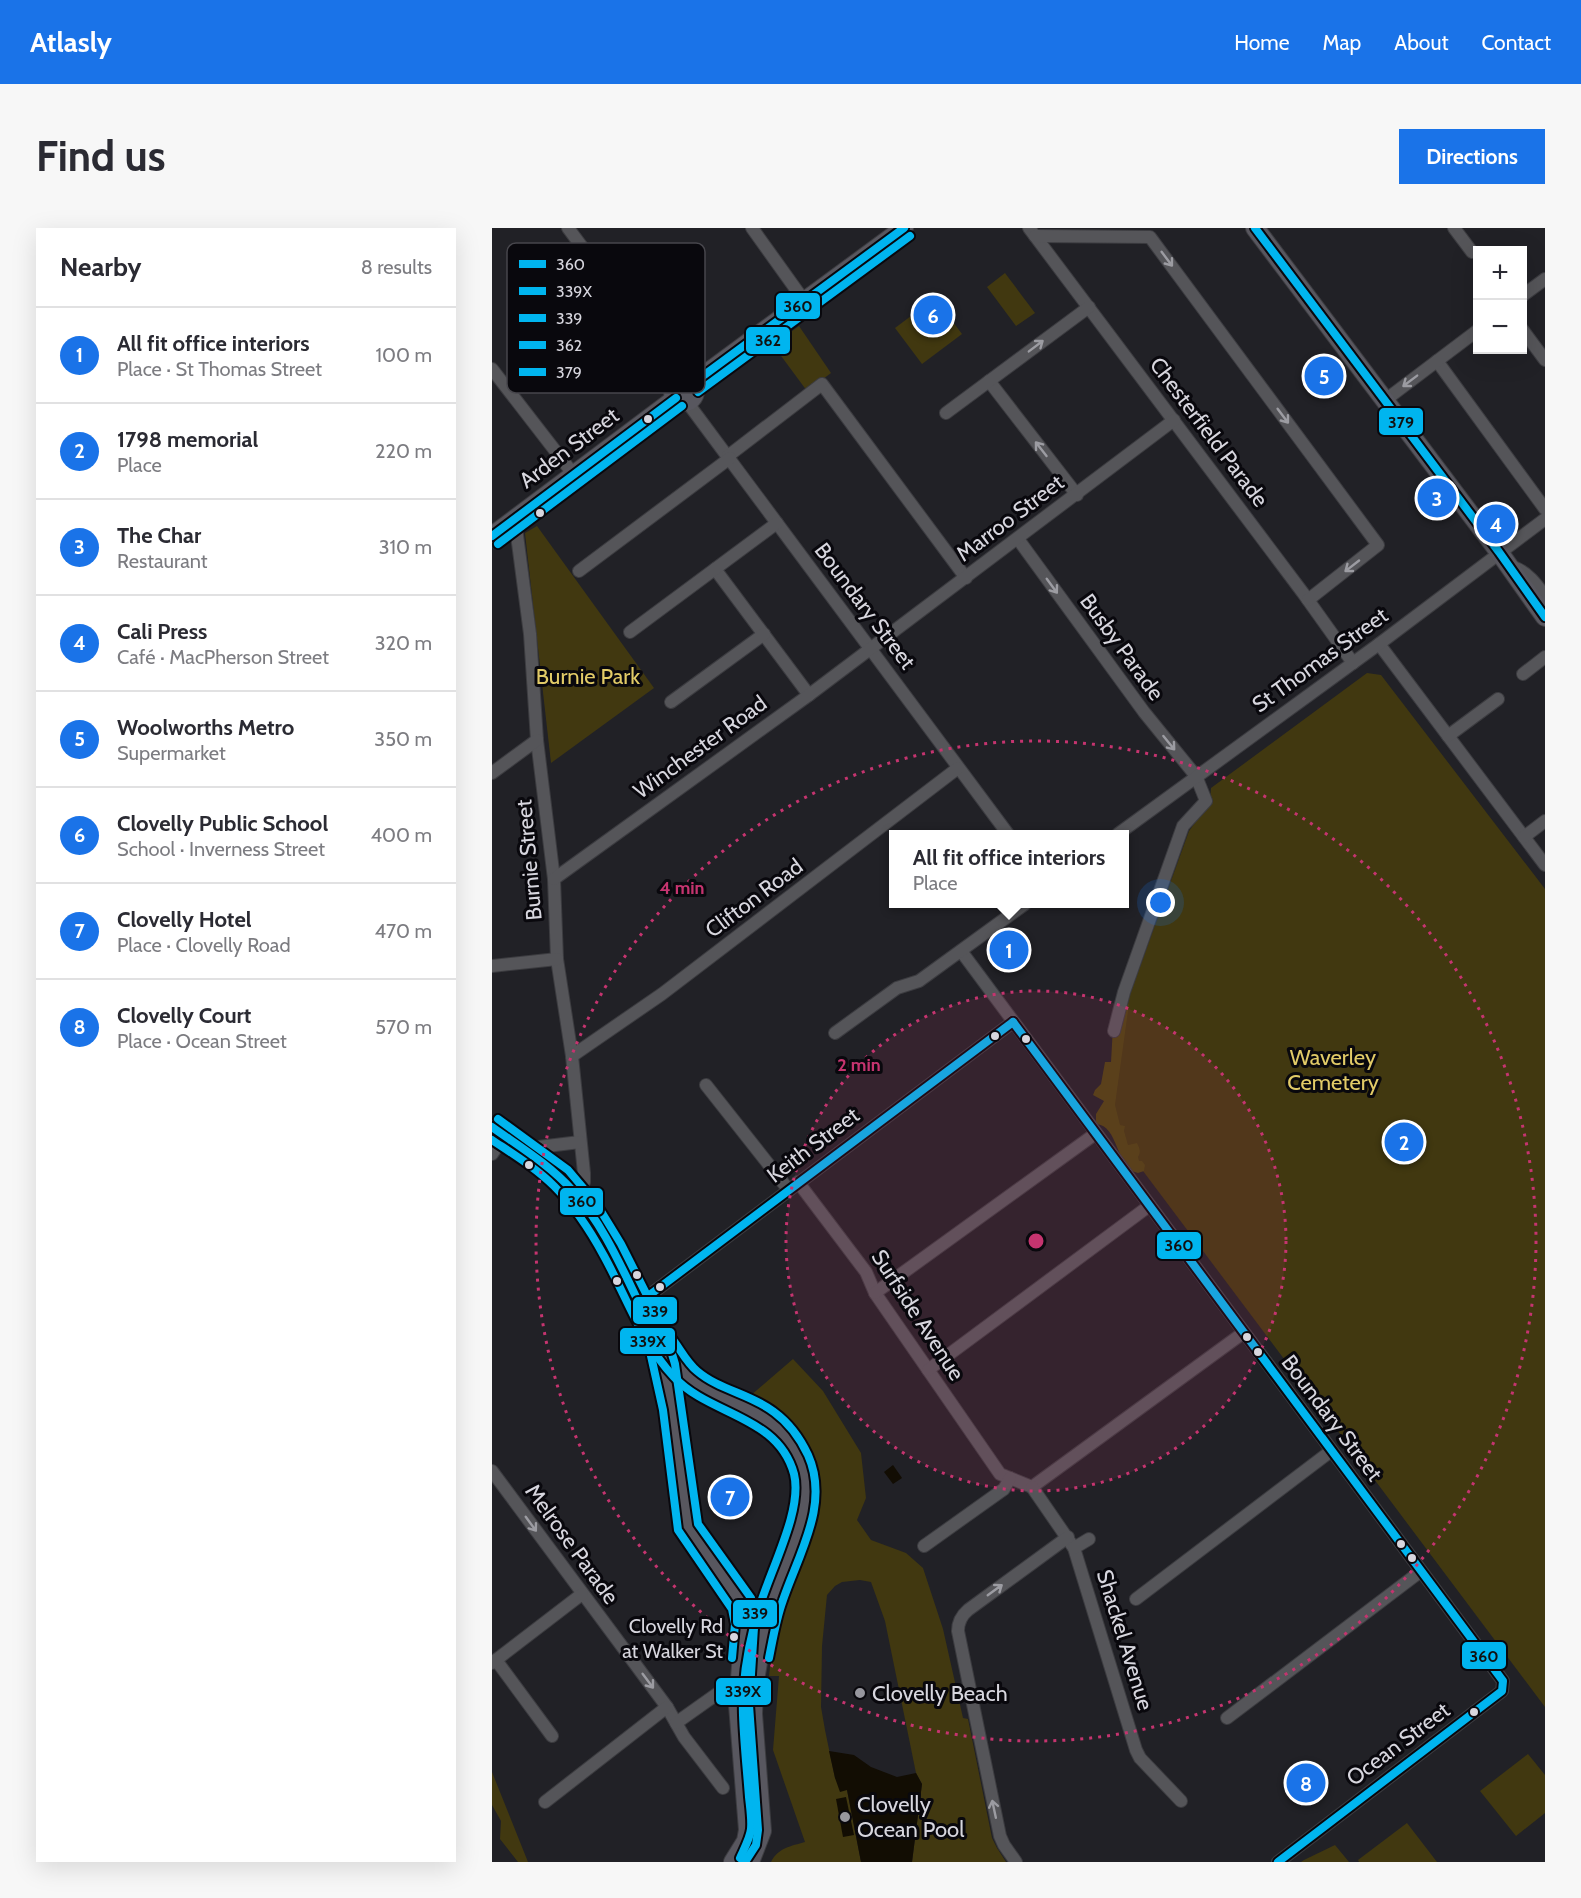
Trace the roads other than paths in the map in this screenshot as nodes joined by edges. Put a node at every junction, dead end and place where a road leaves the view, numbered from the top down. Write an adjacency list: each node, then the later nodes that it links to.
1 (568, 228): 7 (street, Boundary Street)
2 (752, 228): 11 (street)
3 (904, 228): 11 (street, Arden Street)
4 (1255, 228): 24 (street)
5 (1454, 228): 8 (street)
6 (1032, 232): 12 (street, Chesterfield Parade); 41 (street, one-way to 41)
7 (579, 243)
8 (1472, 252)
9 (1545, 279): 10 (street)
10 (1527, 292)
11 (805, 302): 18 (street, Arden Street)
12 (1089, 307): 19 (street, one-way to 12); 26 (street, Chesterfield Parade)
13 (1473, 334): 16 (street)
14 (1527, 336): 15 (street)
15 (1545, 360)
16 (1437, 361): 24 (street, one-way to 24); 30 (street)
17 (492, 369): 20 (street)
18 (705, 376)
19 (989, 381): 25 (street); 29 (street, one-way to 19)
20 (507, 388)
21 (511, 393): 28 (street)
22 (681, 393): 28 (street, Arden Street)
23 (685, 393): 27 (street, Boundary Street)
24 (1384, 401): 36 (street)
25 (946, 413)
26 (1174, 420): 29 (street, Marroo Street); 41 (street, Chesterfield Parade)
27 (729, 457): 33 (street, Boundary Street); 38 (street); 39 (street)
28 (574, 475): 32 (street, Arden Street)
29 (1077, 495): 35 (street, Marroo Street)
30 (1545, 509)
31 (1545, 519): 36 (street, St Thomas Street)
32 (515, 520): 34 (street, Arden Street); 54 (street, Burnie Street)
33 (777, 523): 37 (street); 46 (street, Boundary Street)
34 (492, 536)
35 (1018, 539): 39 (street, Marroo Street); 57 (street, Busby Parade, one-way to 57)
36 (1504, 559): 40 (street); 42 (street); 45 (street, St Thomas Street)
37 (715, 569): 43 (street); 44 (street)
38 (579, 571)
39 (966, 578): 46 (street, Marroo Street)
40 (1545, 596)
41 (1308, 600): 48 (street, Chesterfield Parade)
42 (1545, 617)
43 (630, 632)
44 (764, 634): 50 (street); 52 (street)
45 (1379, 644): 48 (street, St Thomas Street); 53 (street)
46 (871, 649): 50 (street, Winchester Road); 55 (street, Boundary Street)
47 (1545, 657): 49 (street)
48 (1353, 663): 57 (street, St Thomas Street)
49 (1523, 674)
50 (809, 695): 63 (street, Winchester Road)
51 (1498, 699): 53 (street)
52 (671, 702)
53 (1448, 736): 61 (street)
54 (537, 740): 56 (street); 63 (street, Burnie Street)
55 (958, 768): 59 (street, Boundary Street); 71 (street, Clifton Road)
56 (492, 773)
57 (1196, 776): 60 (street, St Thomas Street); 69 (street)
58 (1545, 821): 61 (street)
59 (1005, 830)
60 (1123, 830)
61 (1524, 837): 62 (street)
62 (1545, 865)
63 (554, 879): 66 (street, Burnie Street)
64 (1018, 908): 65 (street)
65 (961, 951): 68 (street, Boundary Street); 70 (street)
66 (558, 959): 67 (street); 71 (street, Burnie Street)
67 (492, 966)
68 (1013, 1022): 74 (street, Boundary Street); 78 (street, Keith Street)
69 (1114, 1031)
70 (835, 1033)
71 (572, 1056): 75 (street, Burnie Street)
72 (706, 1085): 78 (street, Surfside Avenue)
73 (498, 1131): 76 (street); 77 (street)
74 (1095, 1134): 80 (street, Boundary Street); 81 (street)
75 (580, 1142): 76 (street); 79 (street, Burnie Street)
76 (522, 1149): 79 (street)
77 (492, 1154)
78 (793, 1186): 81 (street, Surfside Avenue); 82 (street, Keith Street)
79 (577, 1196): 82 (street)
80 (1149, 1206): 83 (street, Boundary Street); 85 (street)
81 (875, 1293): 85 (street, Surfside Avenue)
82 (639, 1303): 84 (street)
83 (1243, 1333): 88 (street, Boundary Street); 91 (street)
84 (655, 1334): 86 (street); 87 (street)
85 (928, 1370): 90 (street, Surfside Avenue)
86 (699, 1386): 87 (street); 100 (street)
87 (674, 1416): 100 (street)
88 (1331, 1451): 95 (street, Boundary Street); 97 (street)
89 (494, 1476): 96 (street, Melrose Parade, one-way to 96)
90 (1005, 1476): 91 (street); 94 (street)
91 (1032, 1487): 93 (street, Shackel Avenue)
92 (1089, 1539): 93 (street)
93 (1071, 1542): 106 (street, Shackel Avenue); 110 (street, one-way to 93)
94 (924, 1546)
95 (1421, 1571): 99 (street, Boundary Street); 102 (street)
96 (582, 1594): 98 (street); 101 (street, Melrose Parade, one-way to 101)
97 (1136, 1599)
98 (494, 1662): 104 (street)
99 (1501, 1677): 111 (street, Ocean Street)
100 (747, 1685): 103 (street); 108 (street); 109 (street)
101 (667, 1707): 103 (street, Melrose Parade); 107 (street)
102 (1227, 1718)
103 (676, 1723): 105 (street, Melrose Parade)
104 (552, 1736)
105 (723, 1788)
106 (1181, 1801)
107 (545, 1802)
108 (733, 1862)
109 (750, 1862)
110 (1016, 1862)
111 (1278, 1862)

